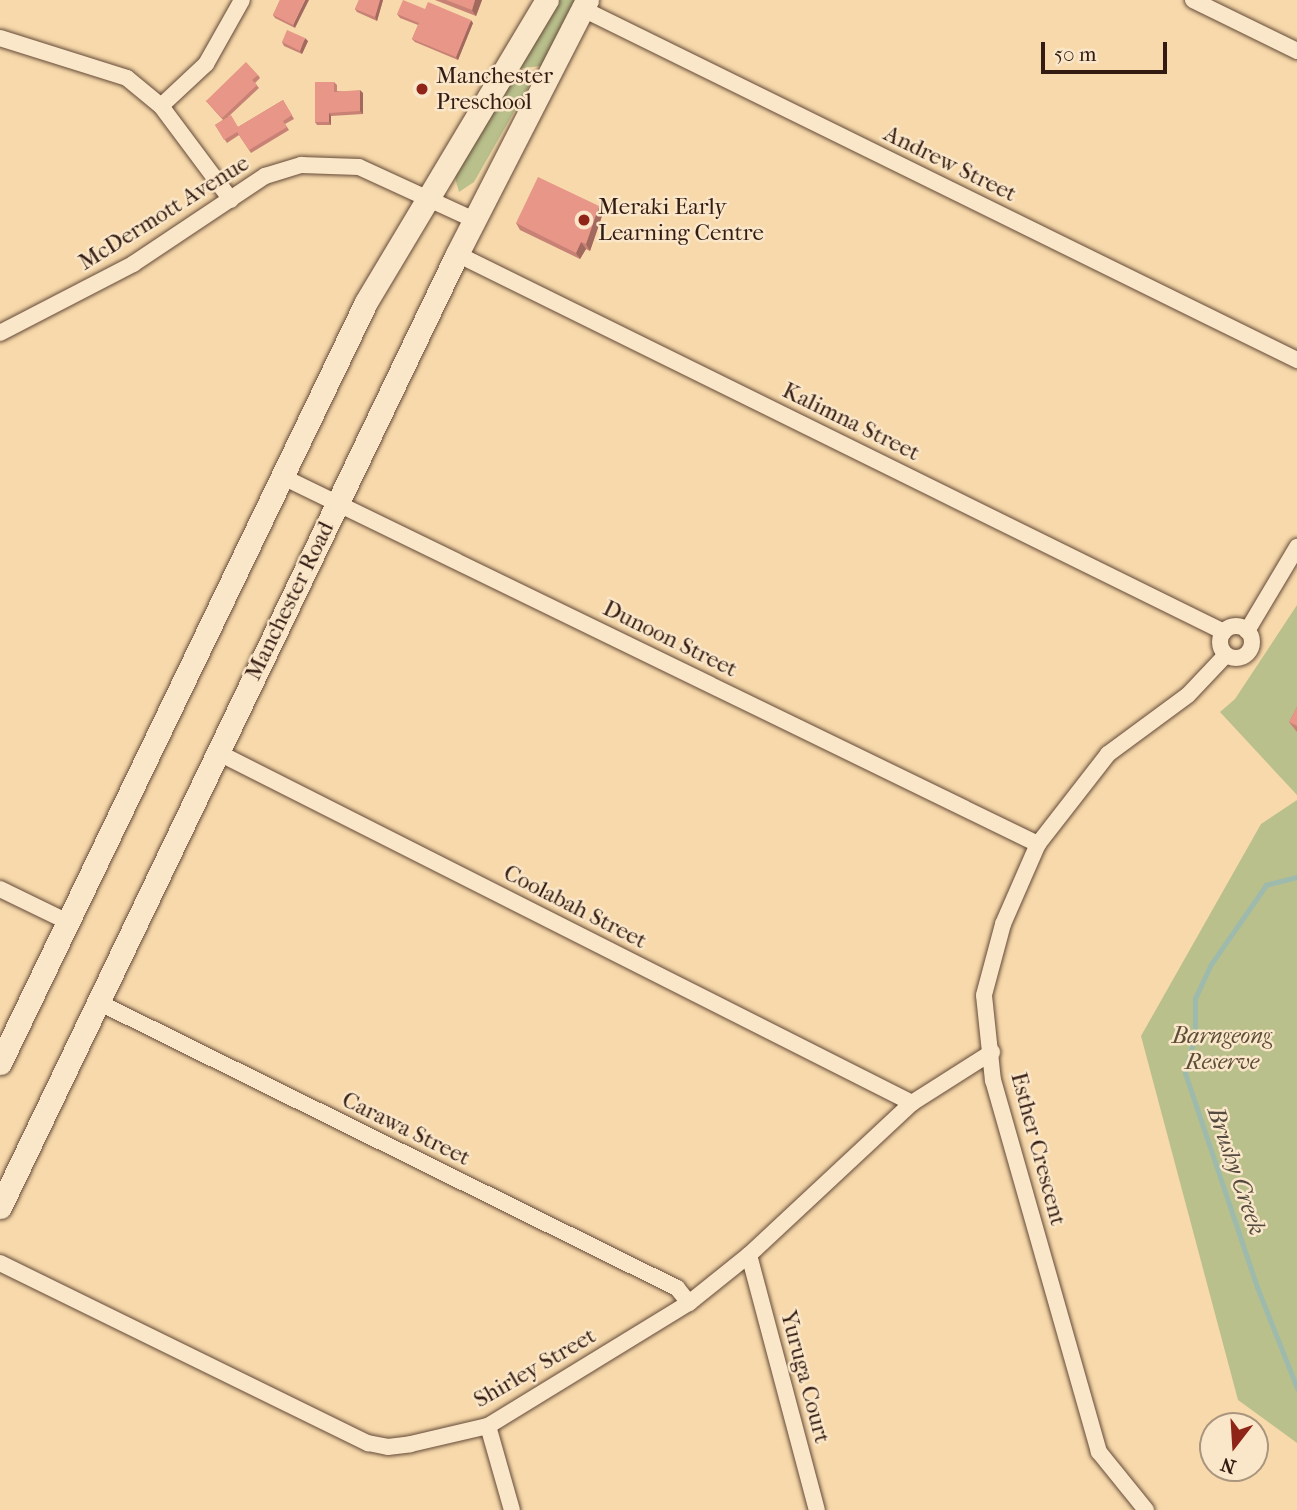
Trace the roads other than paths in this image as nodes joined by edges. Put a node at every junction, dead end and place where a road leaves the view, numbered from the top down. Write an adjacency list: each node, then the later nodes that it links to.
1 (242, 0): 7 (street)
2 (547, 0): 8 (main road)
3 (1193, 0): 6 (street)
4 (585, 5): 10 (main road, Manchester Road); 13 (street, Andrew Street)
5 (0, 38): 7 (street)
6 (1297, 51)
7 (161, 106): 9 (street)
8 (425, 196): 9 (street, McDermott Avenue); 10 (street, McDermott Avenue); 14 (main road)
9 (231, 200): 12 (street, McDermott Avenue)
10 (474, 220): 11 (main road, Manchester Road)
11 (457, 254): 15 (main road, Manchester Road); 18 (street, Kalimna Street)
12 (0, 333)
13 (1297, 360)
14 (281, 476): 15 (street, Dunoon Street); 23 (main road)
15 (337, 503): 20 (main road, Manchester Road); 21 (street, Dunoon Street)
16 (1297, 547): 17 (street)
17 (1247, 631): 18 (street); 19 (street)
18 (1224, 632): 19 (street)
19 (1226, 656): 21 (street, Esther Crescent)
20 (217, 752): 24 (main road, Manchester Road); 27 (street, Coolabah Street)
21 (1038, 844): 25 (street, Esther Crescent)
22 (0, 889): 23 (street)
23 (66, 921): 26 (main road)
24 (98, 1002): 28 (main road, Manchester Road); 31 (street, Carawa Street)
25 (992, 1052): 27 (street, Shirley Street); 35 (street, Esther Crescent)
26 (0, 1063)
27 (912, 1103): 29 (street, Shirley Street)
28 (0, 1207)
29 (749, 1255): 31 (street, Shirley Street); 34 (street, Yuruga Court)
30 (0, 1263): 32 (street, Shirley Street)
31 (689, 1303): 32 (street, Shirley Street)
32 (488, 1426): 33 (street)
33 (512, 1510)
34 (817, 1510)
35 (1146, 1510)

